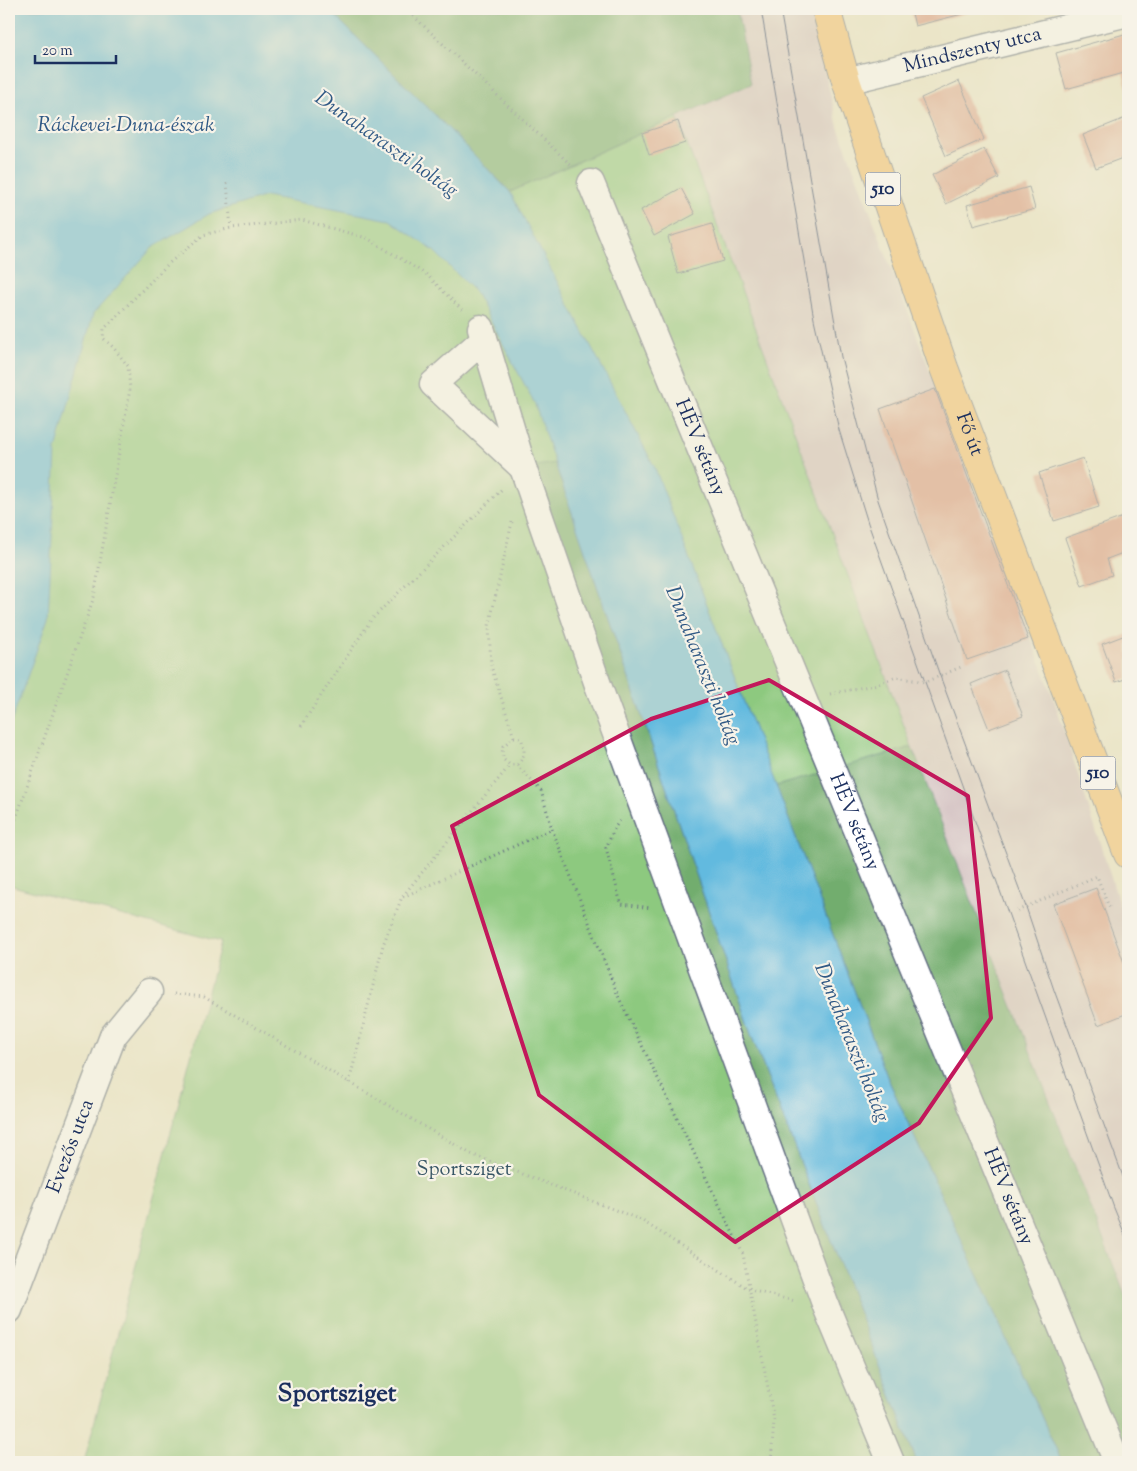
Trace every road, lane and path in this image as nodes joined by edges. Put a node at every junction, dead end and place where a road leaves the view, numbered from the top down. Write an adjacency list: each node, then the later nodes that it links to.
1 (406, 9): 6 (path)
2 (826, 9): 4 (main road, Fő út / 510)
3 (1128, 13): 4 (street, Mindszenty utca)
4 (846, 81): 20 (main road, Fő út / 510)
5 (227, 183): 7 (path)
6 (590, 183): 12 (street, HÉV sétány)
7 (231, 228): 8 (path); 19 (path)
8 (482, 334): 9 (street); 9 (street)
9 (523, 468): 13 (path); 17 (street)
10 (513, 514): 14 (path)
11 (962, 667): 12 (path)
12 (802, 699): 32 (street, HÉV sétány)
13 (301, 726)
14 (514, 737): 15 (path); 16 (path)
15 (510, 764): 16 (path); 21 (path)
16 (517, 765): 18 (path)
17 (644, 807): 24 (street); 24 (path)
18 (552, 829): 21 (path); 27 (path)
19 (9, 838)
20 (1128, 854)
21 (402, 897): 26 (path)
22 (1110, 910): 23 (path)
23 (1016, 911)
24 (682, 912): 28 (street)
25 (148, 992): 26 (path); 29 (street, Evezős utca)
26 (349, 1083): 27 (path)
27 (750, 1290): 28 (path); 30 (path)
28 (827, 1309): 31 (street)
29 (9, 1310)
30 (771, 1462)
31 (892, 1462)
32 (1117, 1462)

